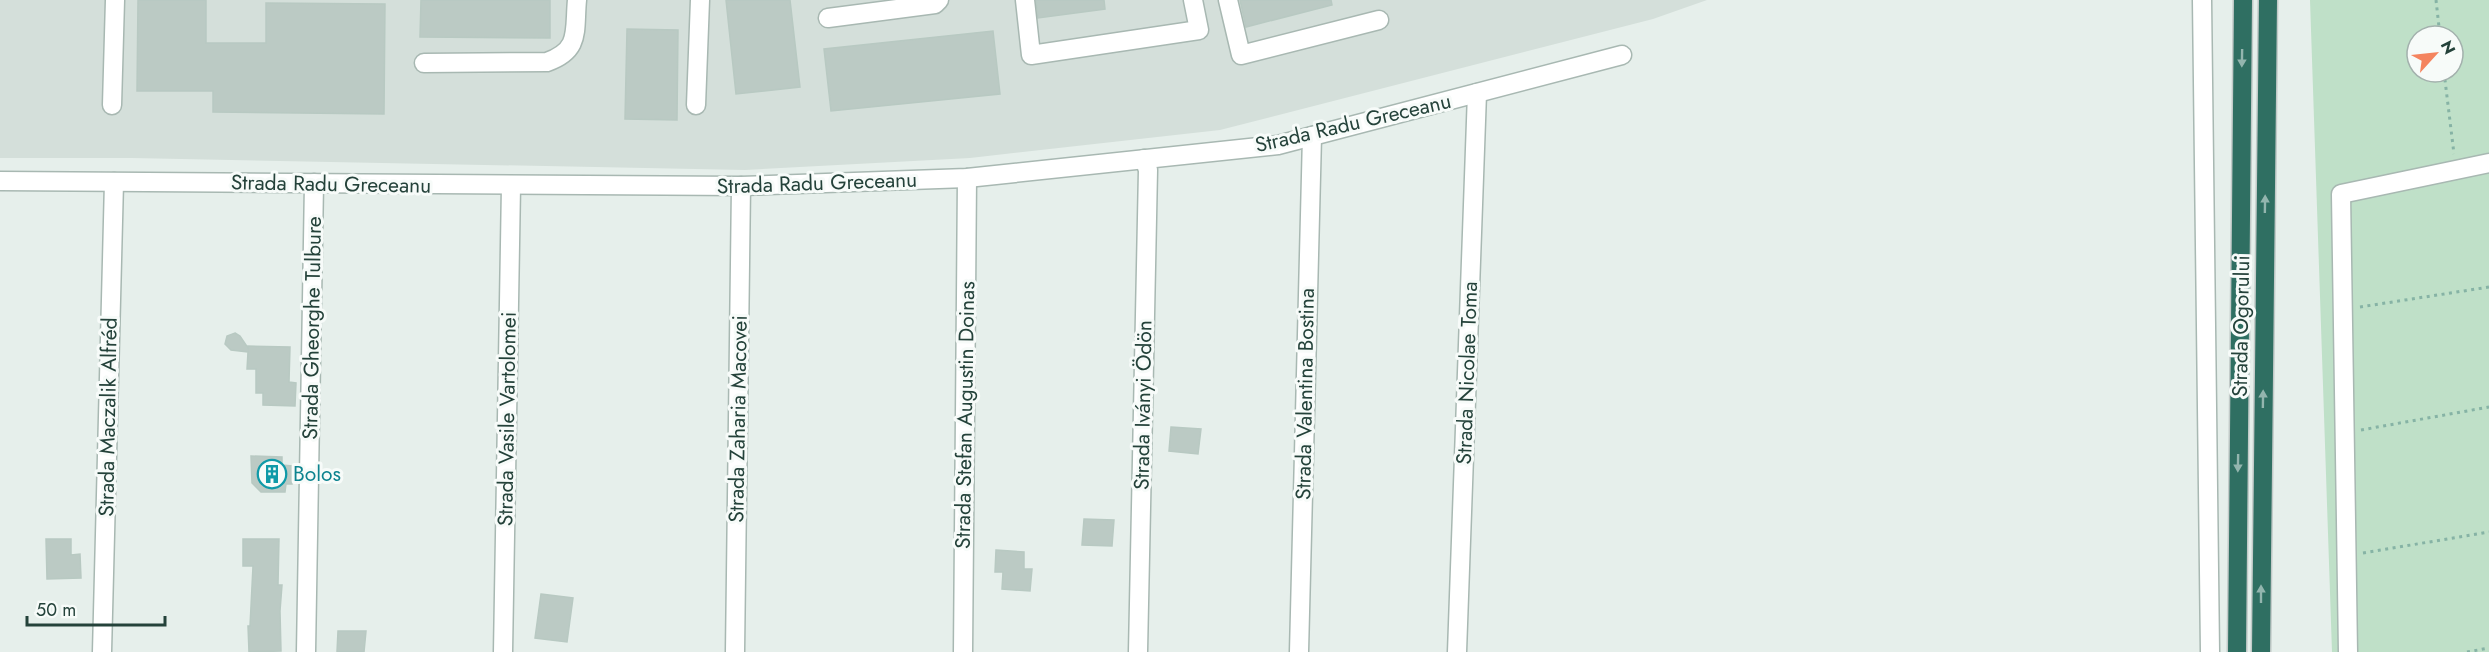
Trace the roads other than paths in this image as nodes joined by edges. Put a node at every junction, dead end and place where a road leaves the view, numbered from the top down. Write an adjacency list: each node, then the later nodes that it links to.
1 (115, 0): 16 (street)
2 (577, 0): 14 (street)
3 (700, 0): 17 (street)
4 (939, 0): 11 (street)
5 (1025, 0): 6 (street)
6 (1193, 0)
7 (1228, 0): 12 (street)
8 (2202, 0): 35 (street)
9 (2243, 0): 36 (highway, Strada Ogorului, one-way to 36)
10 (2268, 0): 37 (highway, Strada Ogorului, one-way to 10)
11 (828, 18)
12 (1379, 20)
13 (1622, 56): 15 (street, Strada Radu Greceanu)
14 (424, 63)
15 (1477, 93): 18 (street, Strada Radu Greceanu); 34 (street, Strada Nicolae Toma)
16 (112, 105)
17 (696, 105)
18 (1312, 136): 19 (street, Strada Radu Greceanu); 33 (street, Strada Valentina Bostina)
19 (1144, 159): 21 (street, Strada Radu Greceanu); 32 (street, Strada Iványi Ödön)
20 (2489, 163): 38 (street)
21 (967, 178): 26 (street, Strada Radu Greceanu); 31 (street, Strada Stefan Augustin Doinas)
22 (0, 181): 23 (street, Strada Radu Greceanu)
23 (114, 182): 24 (street, Strada Radu Greceanu); 27 (street, Strada Maczalik Alfréd)
24 (314, 183): 25 (street, Strada Radu Greceanu); 28 (street, Strada Gheorghe Tulbure)
25 (511, 186): 26 (street, Strada Radu Greceanu); 29 (street, Strada Vasile Vartolomei)
26 (741, 186): 30 (street, Strada Zaharia Macovei)
27 (102, 652)
28 (306, 652)
29 (503, 652)
30 (735, 652)
31 (963, 652)
32 (1138, 652)
33 (1299, 652)
34 (1457, 652)
35 (2210, 652)
36 (2236, 652)
37 (2261, 652)
38 (2348, 652)

